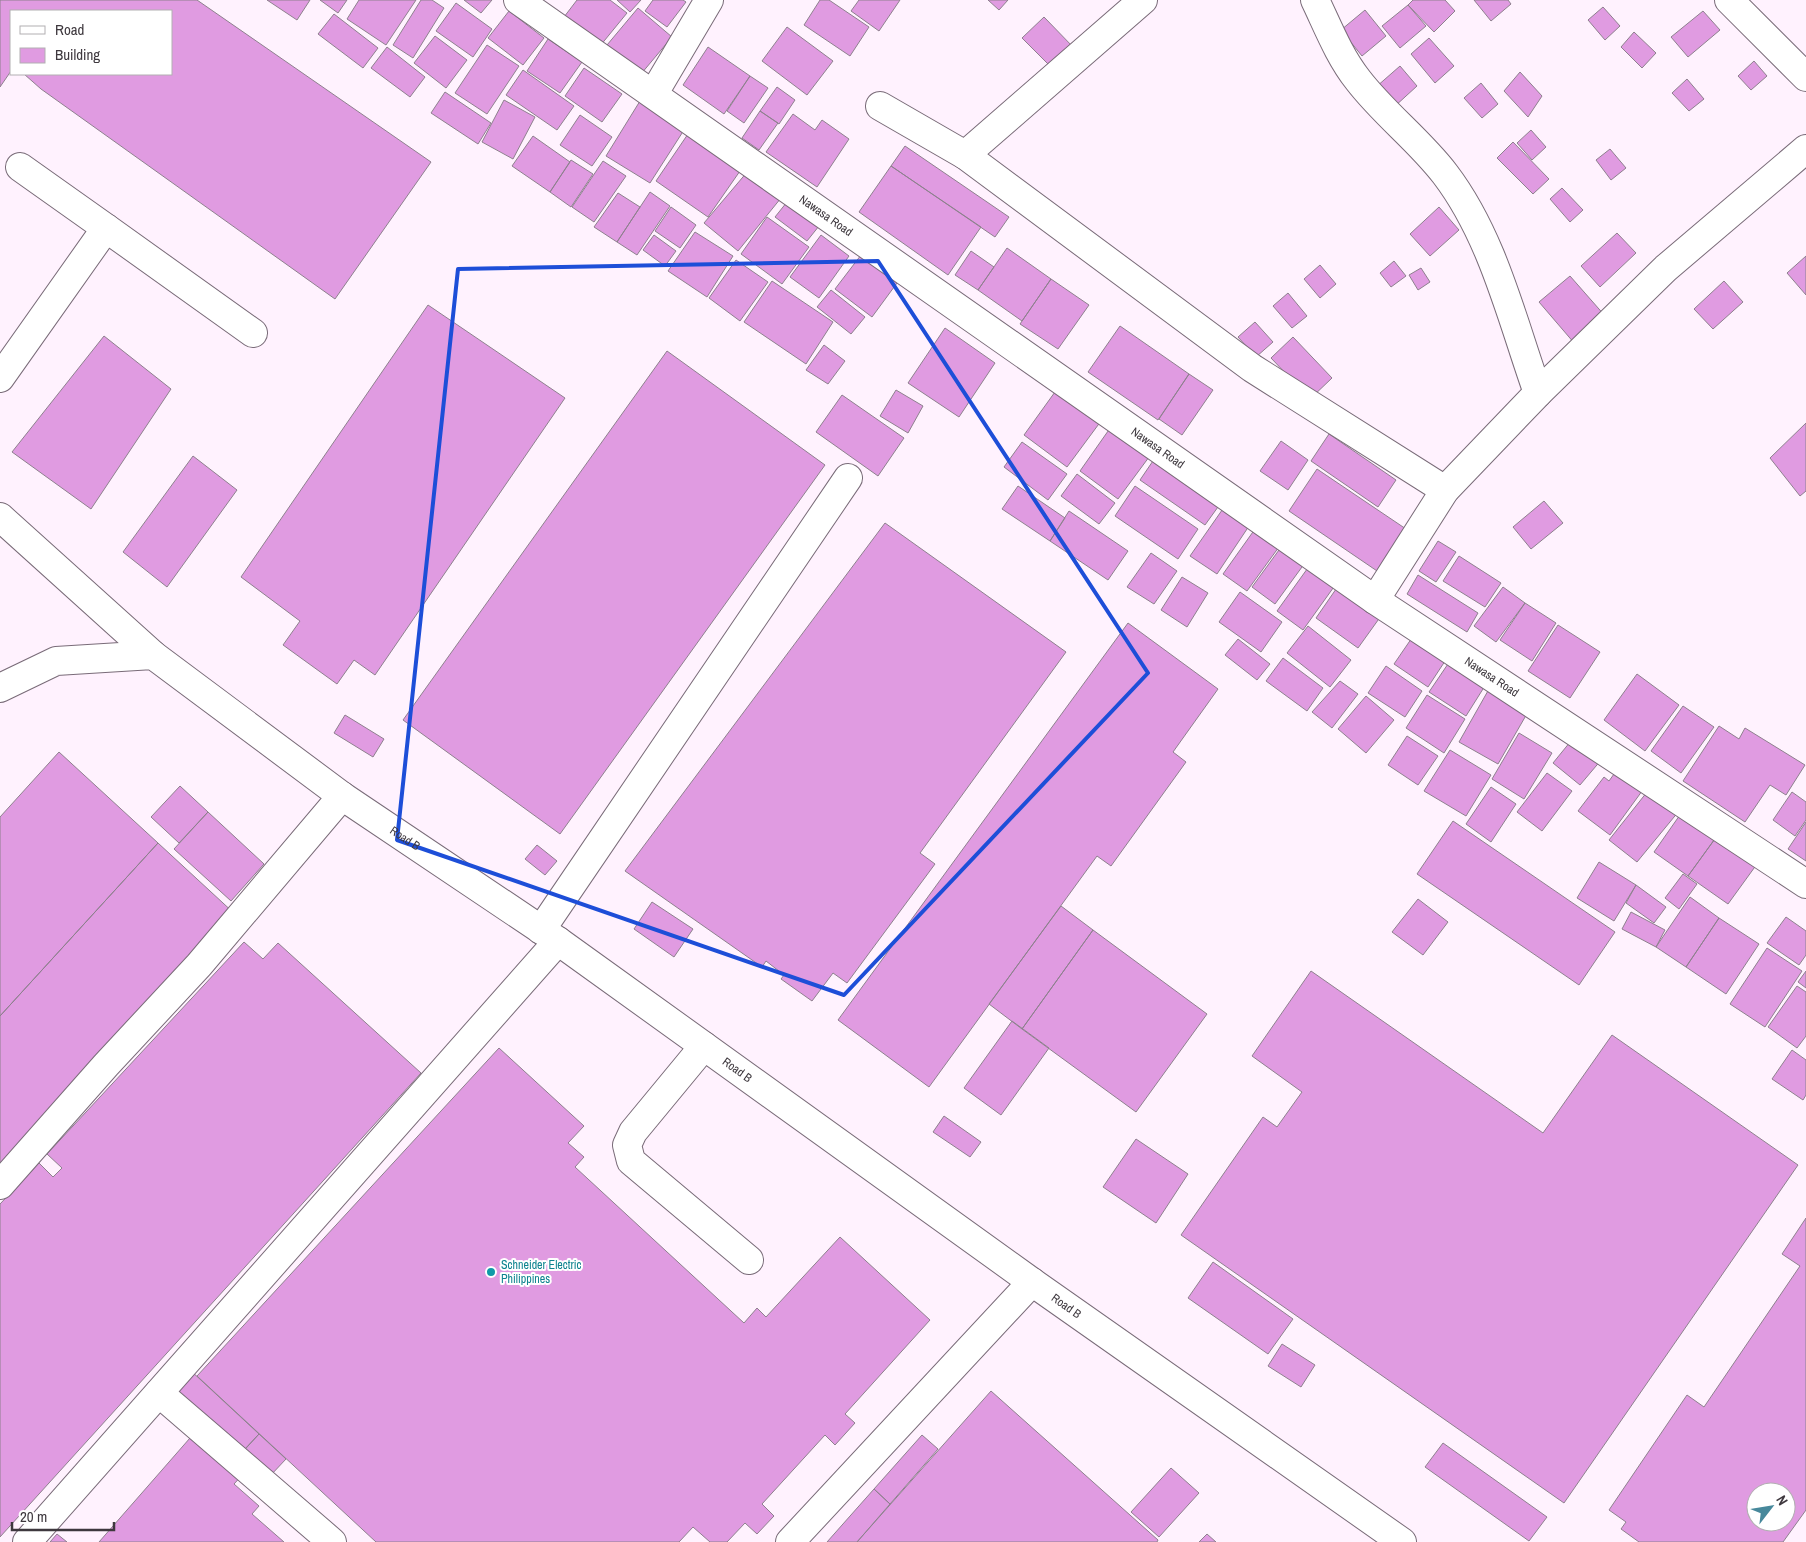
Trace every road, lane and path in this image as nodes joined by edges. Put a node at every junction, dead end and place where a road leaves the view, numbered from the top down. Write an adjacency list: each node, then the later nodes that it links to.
1 (518, 0): 7 (street, Nawasa Road)
2 (709, 0): 7 (street)
3 (1143, 0): 10 (street)
4 (1315, 0): 15 (street)
5 (1729, 0): 6 (street)
6 (1806, 78)
7 (654, 93): 19 (street, Nawasa Road)
8 (880, 106): 10 (street)
9 (1806, 150): 15 (street)
10 (965, 155): 17 (street)
11 (20, 167): 12 (street)
12 (106, 228): 13 (street); 14 (street)
13 (253, 333)
14 (0, 378)
15 (1538, 393): 17 (street)
16 (848, 478): 24 (street)
17 (1445, 490): 19 (street)
18 (0, 517): 20 (street, Road B)
19 (1375, 600): 23 (street, Nawasa Road)
20 (154, 654): 21 (street); 22 (street, Road B)
21 (0, 688)
22 (342, 796): 24 (street, Road B); 26 (street)
23 (1806, 884)
24 (550, 936): 25 (street, Road B); 29 (street)
25 (704, 1046): 27 (street); 28 (street, Road B)
26 (0, 1185)
27 (749, 1260)
28 (1032, 1282): 32 (street); 33 (street, Road B)
29 (159, 1393): 30 (street); 31 (street)
30 (27, 1542)
31 (332, 1542)
32 (790, 1542)
33 (1402, 1542)

